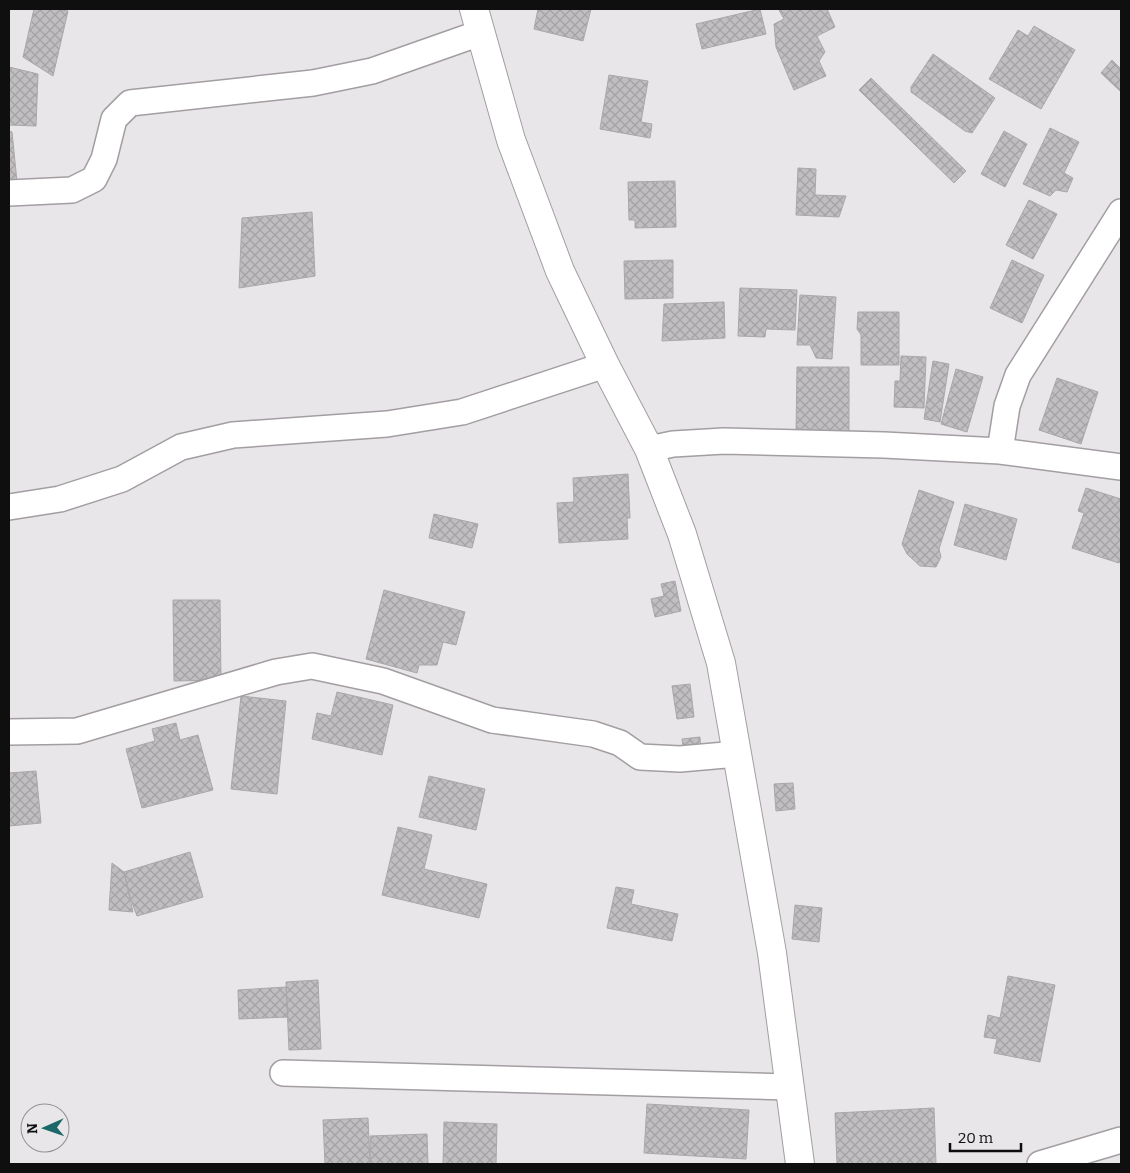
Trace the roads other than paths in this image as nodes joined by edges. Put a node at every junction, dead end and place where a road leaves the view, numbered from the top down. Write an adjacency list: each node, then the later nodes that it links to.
1 (477, 21): 2 (street); 4 (street)
2 (9, 192)
3 (1121, 212): 6 (street)
4 (605, 365): 5 (street); 8 (street)
5 (649, 449): 6 (street); 10 (street)
6 (1000, 450): 7 (street)
7 (1121, 467)
8 (9, 507)
9 (9, 732): 10 (street)
10 (737, 754): 12 (street)
11 (283, 1073): 12 (street)
12 (790, 1087): 14 (street)
13 (1121, 1140): 15 (street)
14 (800, 1164)
15 (1040, 1164)

